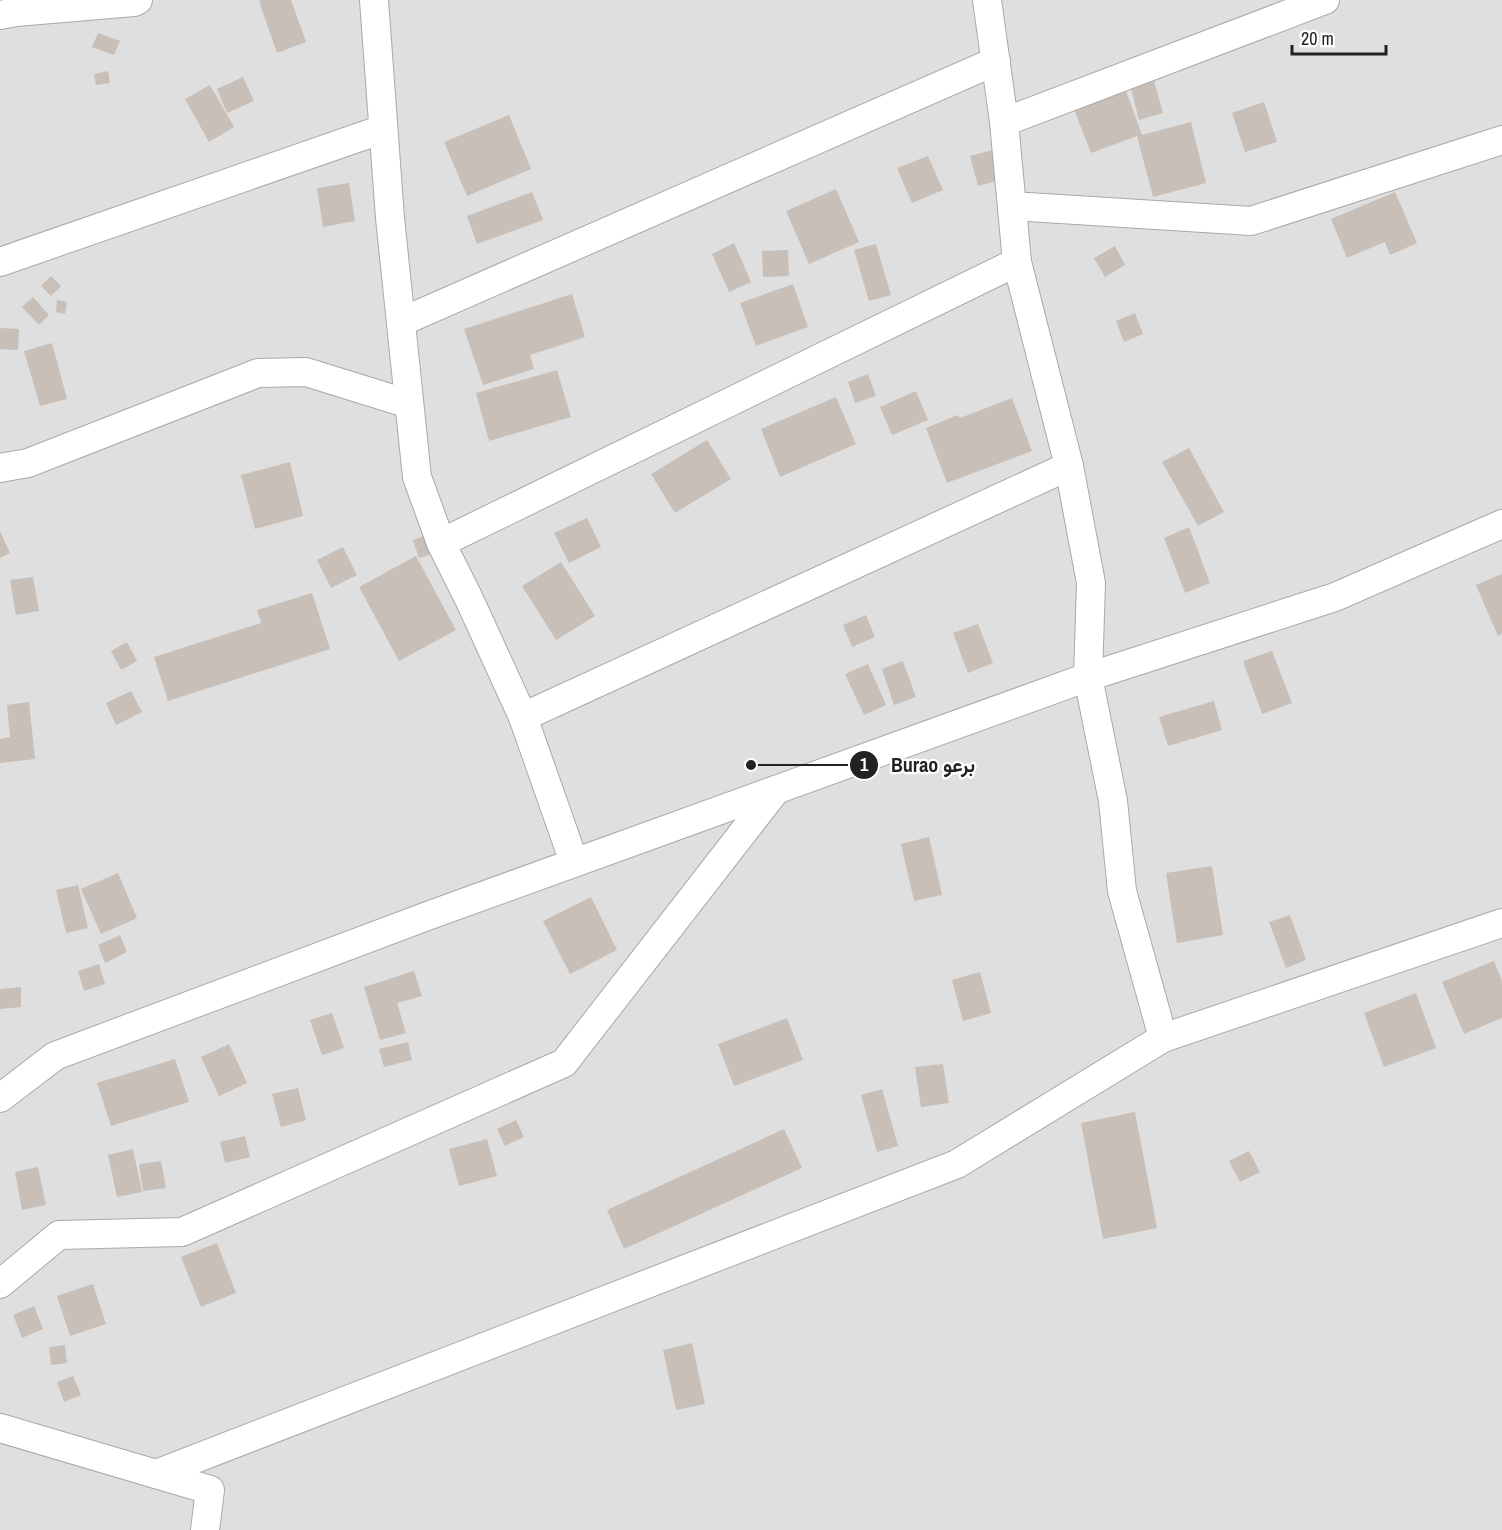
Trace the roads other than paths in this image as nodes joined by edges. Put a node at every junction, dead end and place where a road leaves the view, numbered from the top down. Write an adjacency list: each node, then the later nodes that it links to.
1 (138, 0): 5 (street)
2 (374, 0): 8 (street)
3 (987, 0): 6 (street)
4 (1325, 0): 7 (street)
5 (0, 15)
6 (996, 61): 7 (street); 13 (street)
7 (1004, 122): 10 (street)
8 (383, 129): 11 (street); 13 (street)
9 (1502, 140): 10 (street)
10 (1012, 206): 12 (street)
11 (0, 262)
12 (1017, 262): 15 (street); 18 (street)
13 (401, 322): 14 (street)
14 (409, 404): 16 (street); 18 (street)
15 (1069, 466): 19 (street); 20 (street)
16 (0, 468)
17 (1502, 524): 19 (street)
18 (441, 543): 20 (street)
19 (1088, 677): 21 (street); 24 (street)
20 (523, 717): 22 (street)
21 (776, 790): 22 (street); 26 (street)
22 (574, 862): 25 (street)
23 (1502, 923): 24 (street)
24 (1163, 1038): 28 (street)
25 (0, 1098)
26 (0, 1284)
27 (0, 1428): 28 (street)
28 (156, 1474): 29 (street)
29 (205, 1530)

